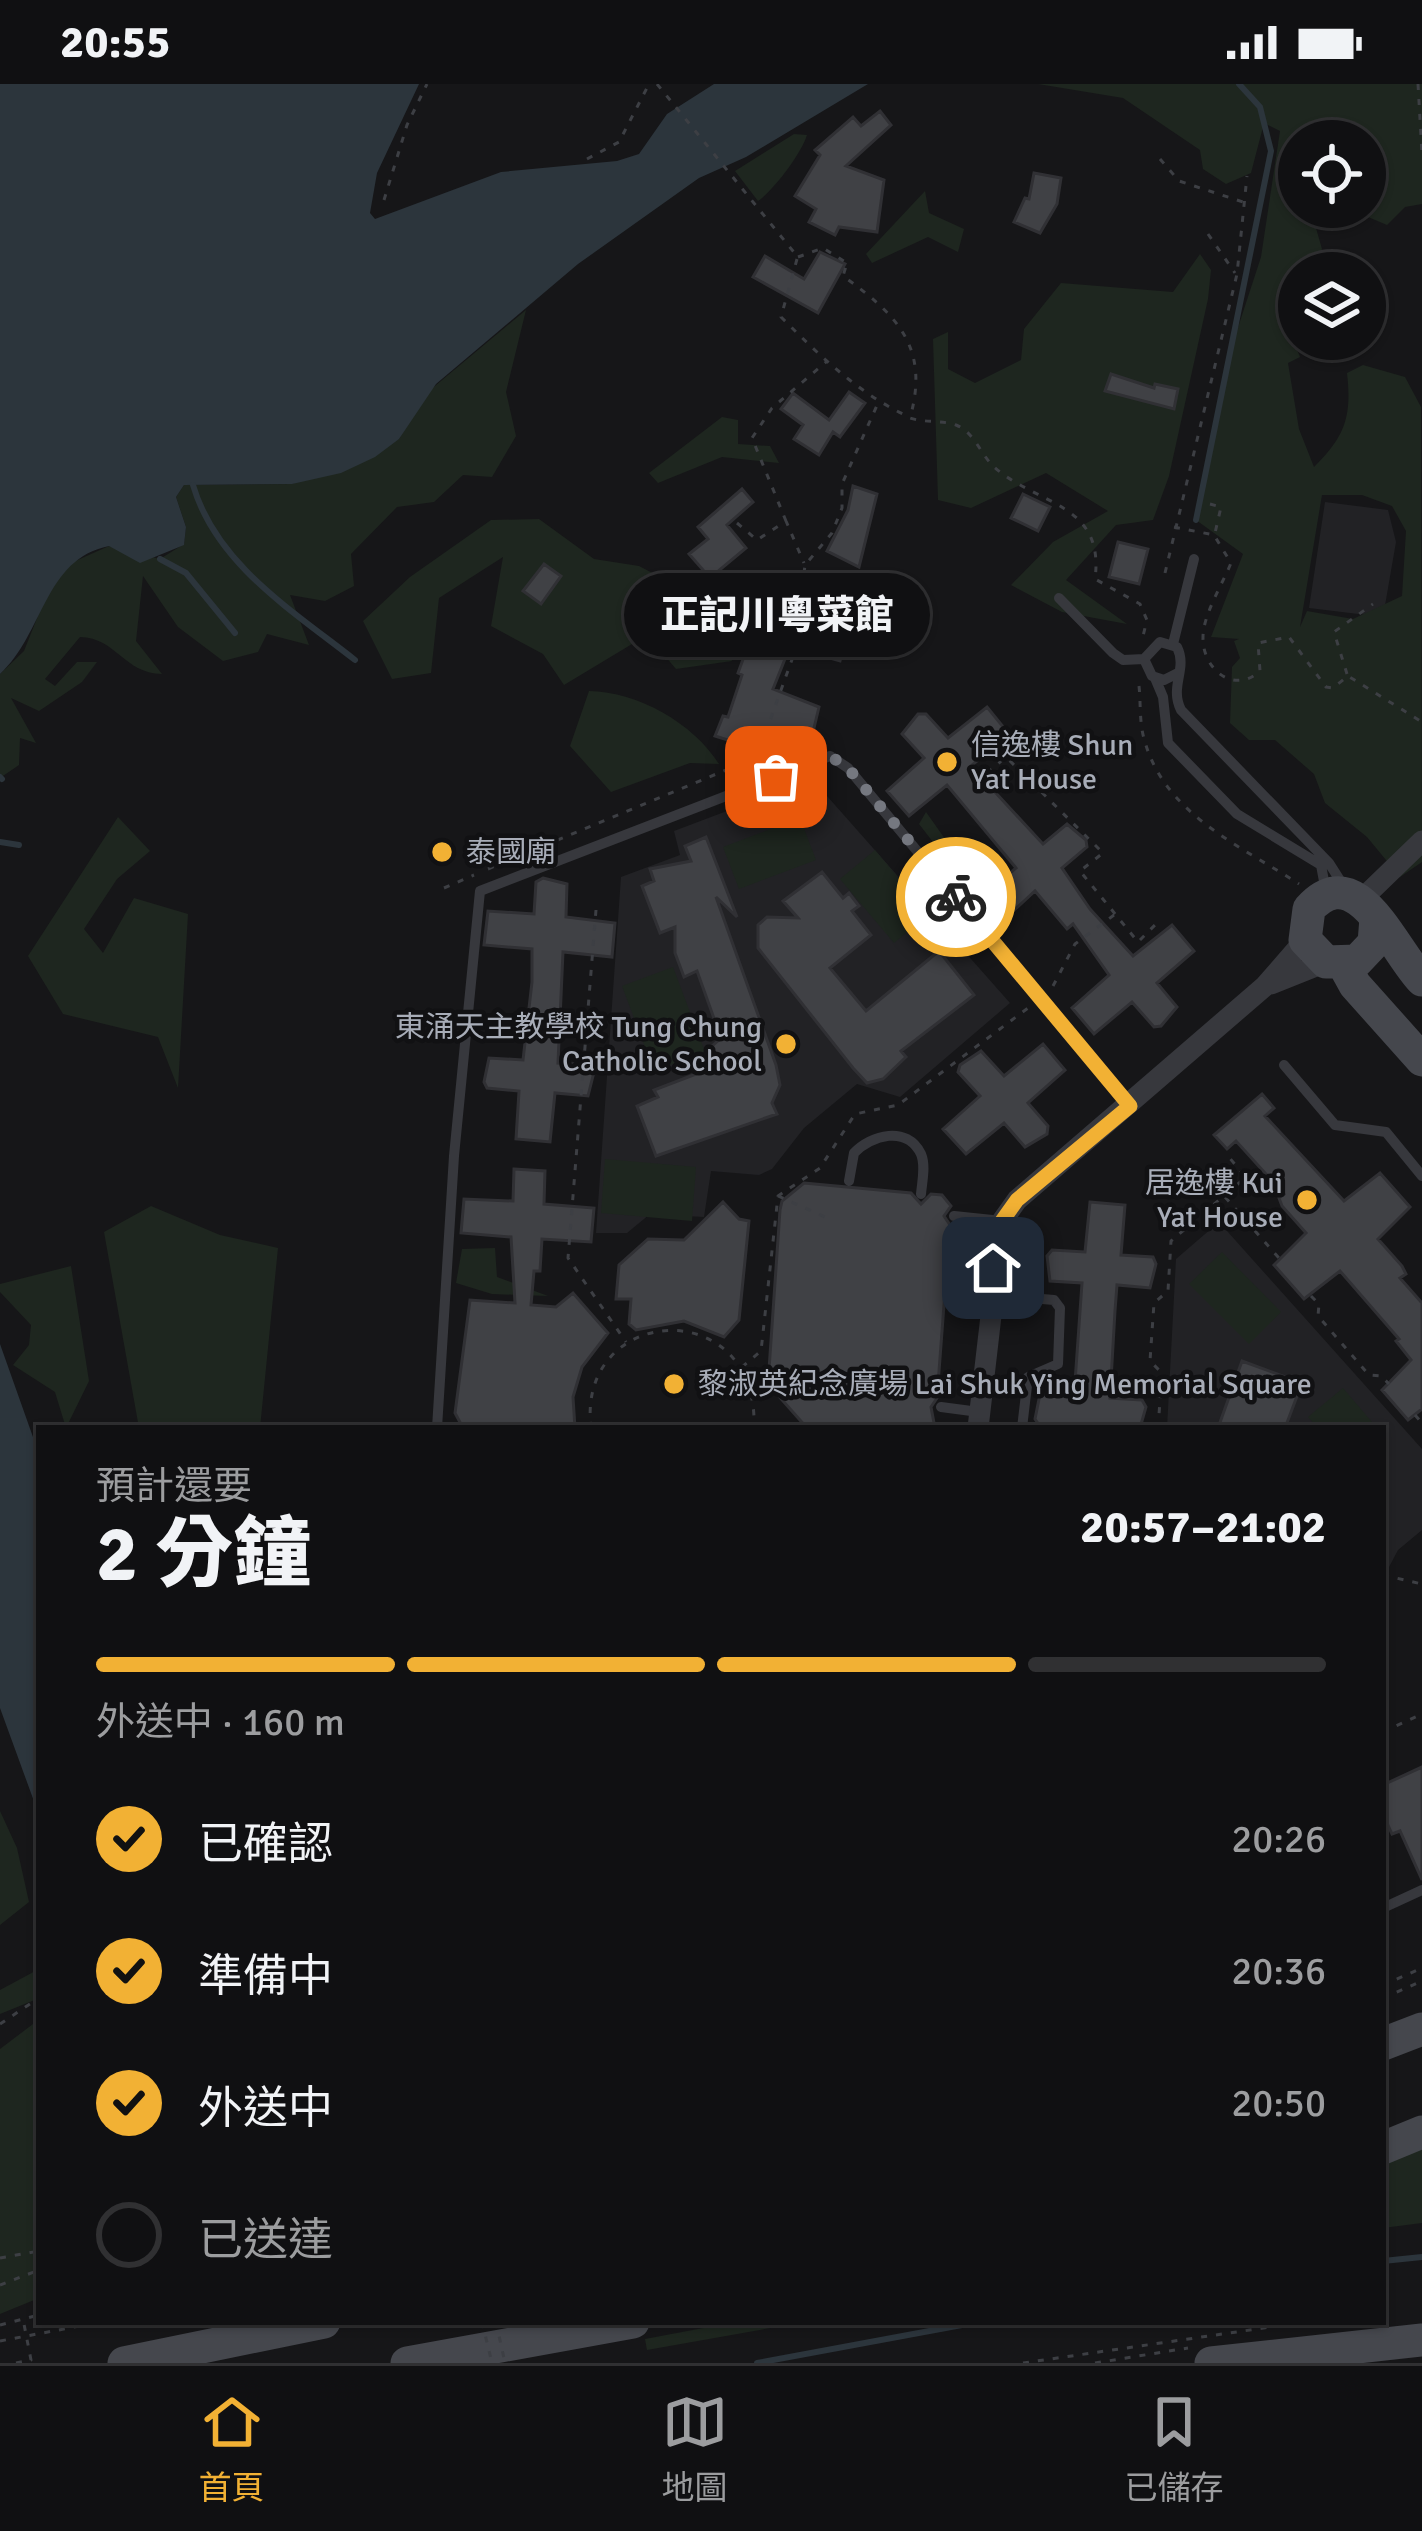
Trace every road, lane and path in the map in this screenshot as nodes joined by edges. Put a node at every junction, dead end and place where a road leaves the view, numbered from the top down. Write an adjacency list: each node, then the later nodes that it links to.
1 (428, 84): 9 (path)
2 (649, 84): 7 (path)
3 (1418, 84): 5 (path)
4 (658, 85): 12 (path)
5 (1422, 154)
6 (1160, 159): 10 (path)
7 (586, 160)
8 (1247, 176): 10 (path)
9 (384, 200)
10 (1245, 202): 13 (path)
11 (1208, 234): 13 (path)
12 (798, 257): 14 (path); 16 (path)
13 (1237, 274): 20 (path)
14 (827, 362): 15 (path); 18 (path)
15 (878, 403): 16 (path); 23 (path)
16 (910, 418): 28 (path)
17 (1210, 504): 21 (path)
18 (786, 521): 19 (path); 23 (path)
19 (737, 524)
20 (1174, 527): 21 (path); 24 (path)
21 (1214, 535): 31 (path)
22 (1194, 559): 27 (lane)
23 (805, 565): 33 (path)
24 (1165, 573)
25 (1059, 598): 28 (lane)
26 (1372, 604): 31 (path)
27 (1173, 644): 28 (lane); 29 (lane)
28 (1139, 660): 30 (lane); 38 (path)
29 (1178, 673): 30 (lane); 38 (lane)
30 (1154, 676): 38 (lane)
31 (1348, 676): 32 (path)
32 (1422, 722)
33 (763, 740): 34 (path); 37 (path)
34 (784, 748)
35 (987, 773): 40 (path)
36 (1422, 842): 38 (street)
37 (444, 888)
38 (1343, 899): 42 (main road); 42 (main road); 43 (main road)
39 (596, 910): 61 (path)
40 (1114, 915): 41 (path); 44 (path)
41 (1155, 925)
42 (1325, 956): 45 (main road); 47 (street)
43 (1422, 980)
44 (1050, 992)
45 (1422, 1060)
46 (1284, 1065): 49 (lane)
47 (1130, 1106): 56 (street); 69 (lane)
48 (1227, 1156): 53 (path)
49 (1422, 1176)
50 (849, 1180): 51 (lane)
51 (921, 1194)
52 (778, 1196): 55 (path)
53 (1224, 1196): 58 (path); 73 (path)
54 (954, 1216): 56 (lane)
55 (824, 1217)
56 (999, 1231): 57 (lane); 59 (street)
57 (956, 1237)
58 (1279, 1258)
59 (991, 1295): 67 (street); 72 (lane)
60 (1311, 1296): 63 (path)
61 (626, 1342): 64 (path); 70 (path)
62 (780, 1374): 64 (path)
63 (1389, 1384)
64 (751, 1387): 71 (path)
65 (940, 1407): 67 (lane)
66 (1415, 1415): 68 (path)
67 (979, 1420)
68 (1422, 1423)
69 (437, 1425)
70 (591, 1425)
71 (754, 1425)
72 (1022, 1425)
73 (1158, 1425)
74 (1386, 1576): 75 (path)
75 (1422, 1584)
76 (1422, 1714): 77 (path)
77 (1386, 1731)
78 (1422, 1889): 79 (lane)
79 (1386, 1907)
80 (1422, 1968): 82 (path)
81 (1422, 1981): 83 (path)
82 (1386, 1984)
83 (1386, 1996)
84 (36, 2000): 85 (path)
85 (0, 2024)
86 (1422, 2029): 87 (main road)
87 (1386, 2043)
88 (1422, 2132): 89 (main road)
89 (1386, 2147)
90 (36, 2252): 91 (path)
91 (0, 2258)
92 (36, 2271): 93 (path)
93 (0, 2285)
94 (36, 2316): 95 (path)
95 (23, 2319): 96 (path); 103 (path)
96 (0, 2325)
97 (86, 2325): 103 (path)
98 (309, 2325): 108 (main road)
99 (483, 2325): 110 (path, bridge)
100 (497, 2325): 111 (path, bridge)
101 (616, 2325): 109 (main road)
102 (1284, 2325): 112 (path)
103 (26, 2337): 105 (path); 107 (path)
104 (1422, 2340): 106 (main road)
105 (0, 2341)
106 (1383, 2354): 113 (main road)
107 (16, 2363)
108 (124, 2363)
109 (407, 2363)
110 (492, 2363)
111 (505, 2363)
112 (1023, 2363)
113 (1211, 2363)

